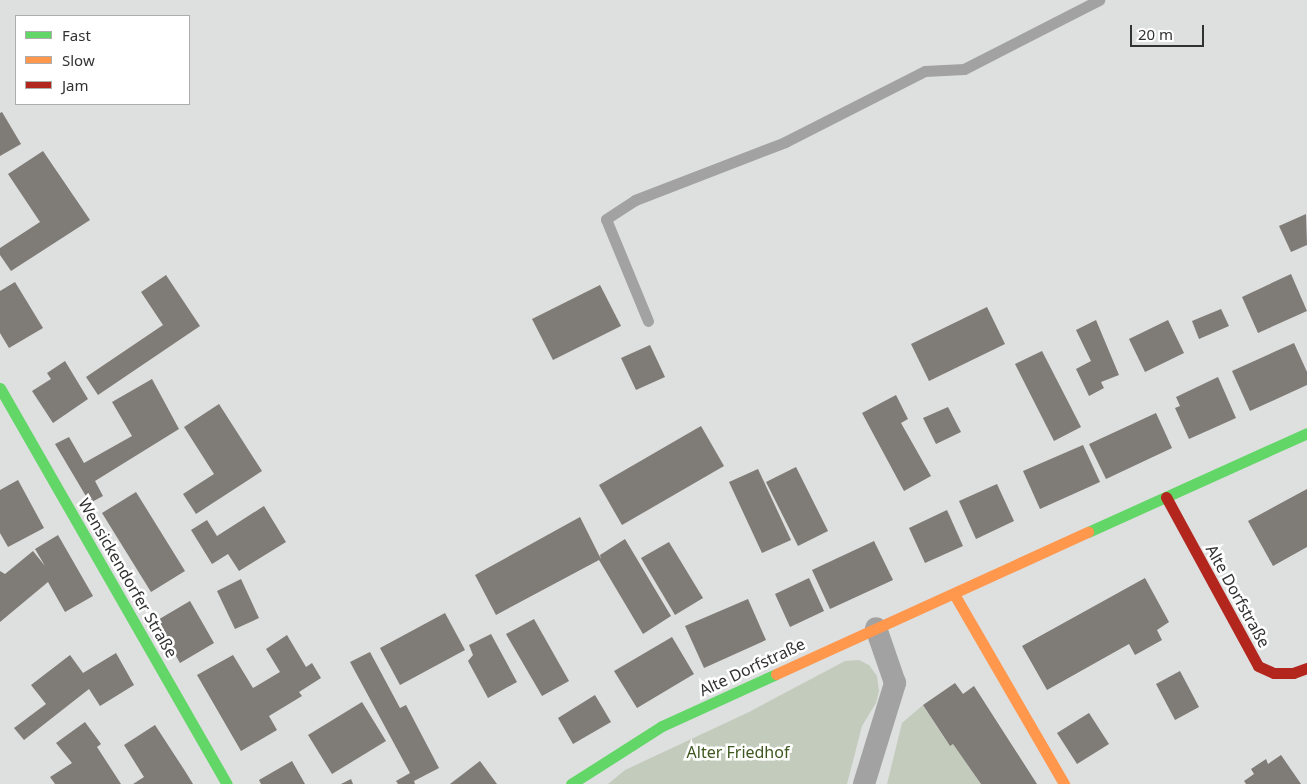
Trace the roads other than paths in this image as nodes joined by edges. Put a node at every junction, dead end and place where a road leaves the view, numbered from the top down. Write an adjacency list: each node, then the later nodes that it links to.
1 (1099, 0): 2 (lane)
2 (648, 321)
3 (0, 388): 9 (main road, Wensickendorfer Straße)
4 (1307, 433): 5 (main road, Alte Dorfstraße)
5 (1166, 497): 6 (main road, Alte Dorfstraße); 8 (main road, Alte Dorfstraße)
6 (954, 594): 7 (main road, Alte Dorfstraße); 12 (main road)
7 (876, 628): 10 (main road, Alte Dorfstraße); 11 (street)
8 (1307, 668)
9 (227, 784)
10 (571, 784)
11 (864, 784)
12 (1064, 784)

